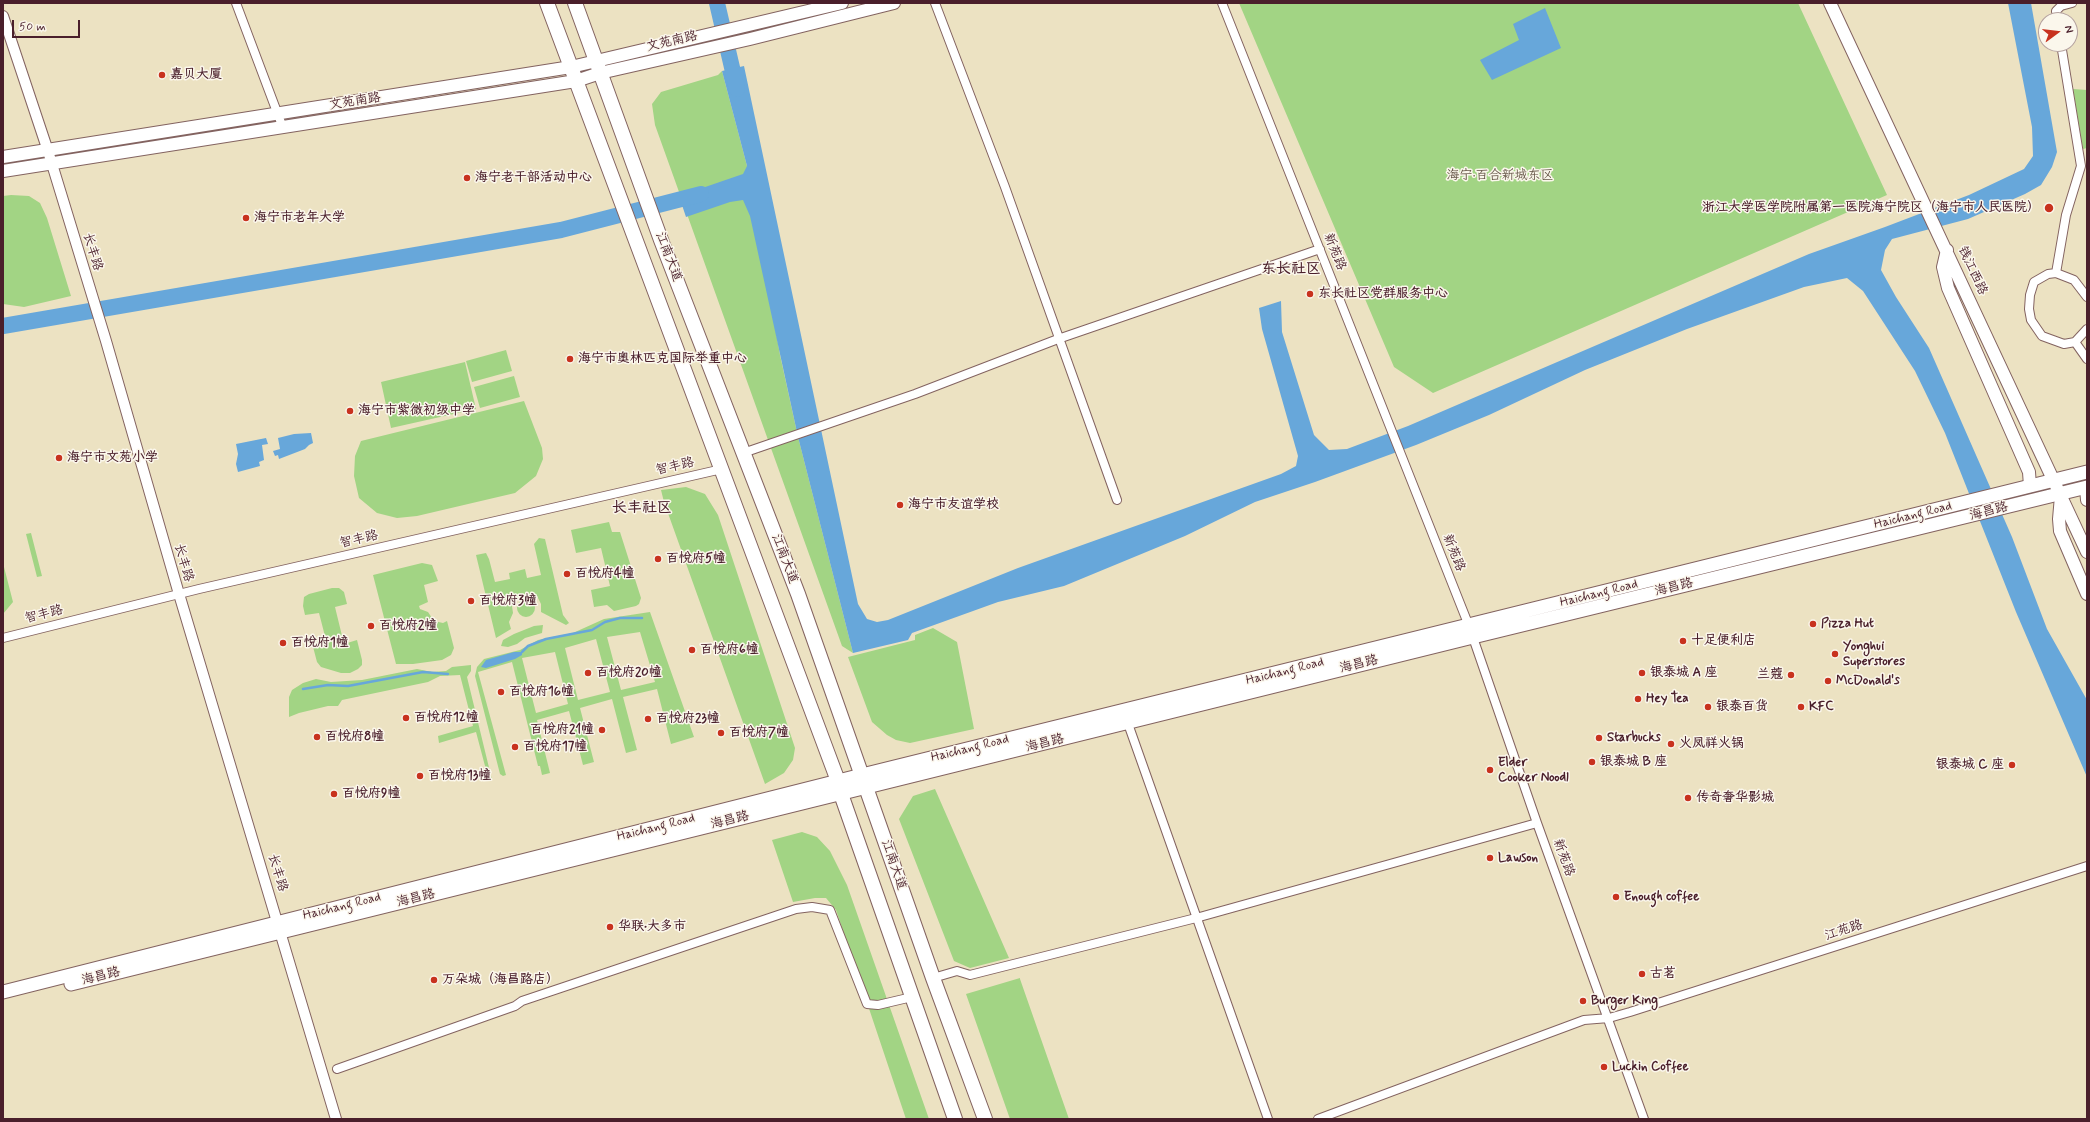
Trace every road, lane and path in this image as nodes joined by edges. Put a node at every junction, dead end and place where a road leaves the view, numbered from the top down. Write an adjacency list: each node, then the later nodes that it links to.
1 (236, 3): 16 (street)
2 (547, 3): 14 (highway, 江南大道)
3 (575, 3): 13 (highway, 江南大道)
4 (842, 3): 13 (main road, 文苑南路)
5 (894, 3): 13 (main road, 文苑南路)
6 (935, 3): 27 (street)
7 (1222, 3): 22 (street, 新苑路)
8 (1830, 3): 23 (main road, 钱江西路)
9 (2072, 3): 10 (street)
10 (2056, 12)
11 (3, 16): 18 (street, 长丰路)
12 (2062, 52): 24 (street)
13 (598, 67): 14 (main road, 文苑南路); 15 (main road, 文苑南路); 30 (highway, 江南大道)
14 (571, 68): 15 (highway, 江南大道); 16 (main road, 文苑南路)
15 (576, 81): 17 (main road, 文苑南路); 31 (highway, 江南大道)
16 (278, 114): 17 (street); 18 (main road, 文苑南路)
17 (283, 128): 20 (main road, 文苑南路)
18 (48, 151): 19 (main road, 文苑南路); 20 (street, 长丰路)
19 (3, 158)
20 (51, 164): 21 (main road, 文苑南路); 40 (street, 长丰路)
21 (3, 171)
22 (1320, 249): 27 (street); 42 (street, 新苑路)
23 (1947, 250): 33 (main road, 钱江西路); 34 (main road)
24 (2056, 273): 25 (street); 28 (street)
25 (2087, 297)
26 (2087, 329): 28 (street)
27 (1058, 339): 30 (street); 37 (street)
28 (2075, 342): 29 (street)
29 (2087, 359)
30 (743, 453): 45 (highway, 江南大道)
31 (722, 469): 40 (street, 智丰路); 46 (highway, 江南大道)
32 (2087, 472): 33 (main road, 海昌路)
33 (2054, 480): 34 (main road, 海昌路); 36 (main road, 钱江西路)
34 (2030, 486): 38 (main road, 海昌路)
35 (2087, 492): 36 (main road, 海昌路)
36 (2061, 495): 39 (main road, 钱江西路); 41 (main road); 42 (main road, 海昌路)
37 (1117, 500)
38 (1961, 504): 42 (main road, Haichang Road)
39 (2087, 552)
40 (179, 594): 43 (street, 智丰路); 50 (street, 长丰路)
41 (2087, 594)
42 (1471, 632): 44 (main road, Haichang Road); 47 (street, 新苑路)
43 (3, 638)
44 (1126, 717): 45 (main road, 海昌路); 49 (street)
45 (864, 781): 46 (main road, 海昌路); 51 (highway, 江南大道)
46 (839, 788): 50 (main road, Haichang Road); 53 (highway, 江南大道)
47 (1537, 822): 49 (street); 55 (street, 新苑路)
48 (2087, 866): 55 (street, 江苑路)
49 (1196, 918): 51 (street); 60 (street)
50 (280, 928): 52 (main road, Haichang Road); 54 (main road, 海昌路); 57 (street, 长丰路)
51 (933, 978): 59 (highway, 江南大道)
52 (3, 992)
53 (912, 997): 56 (street); 58 (highway, 江南大道)
54 (3, 1000)
55 (1608, 1018): 61 (street, 江苑路); 62 (street, 新苑路)
56 (337, 1069)
57 (336, 1119)
58 (955, 1119)
59 (985, 1119)
60 (1268, 1119)
61 (1318, 1119)
62 (1644, 1119)

